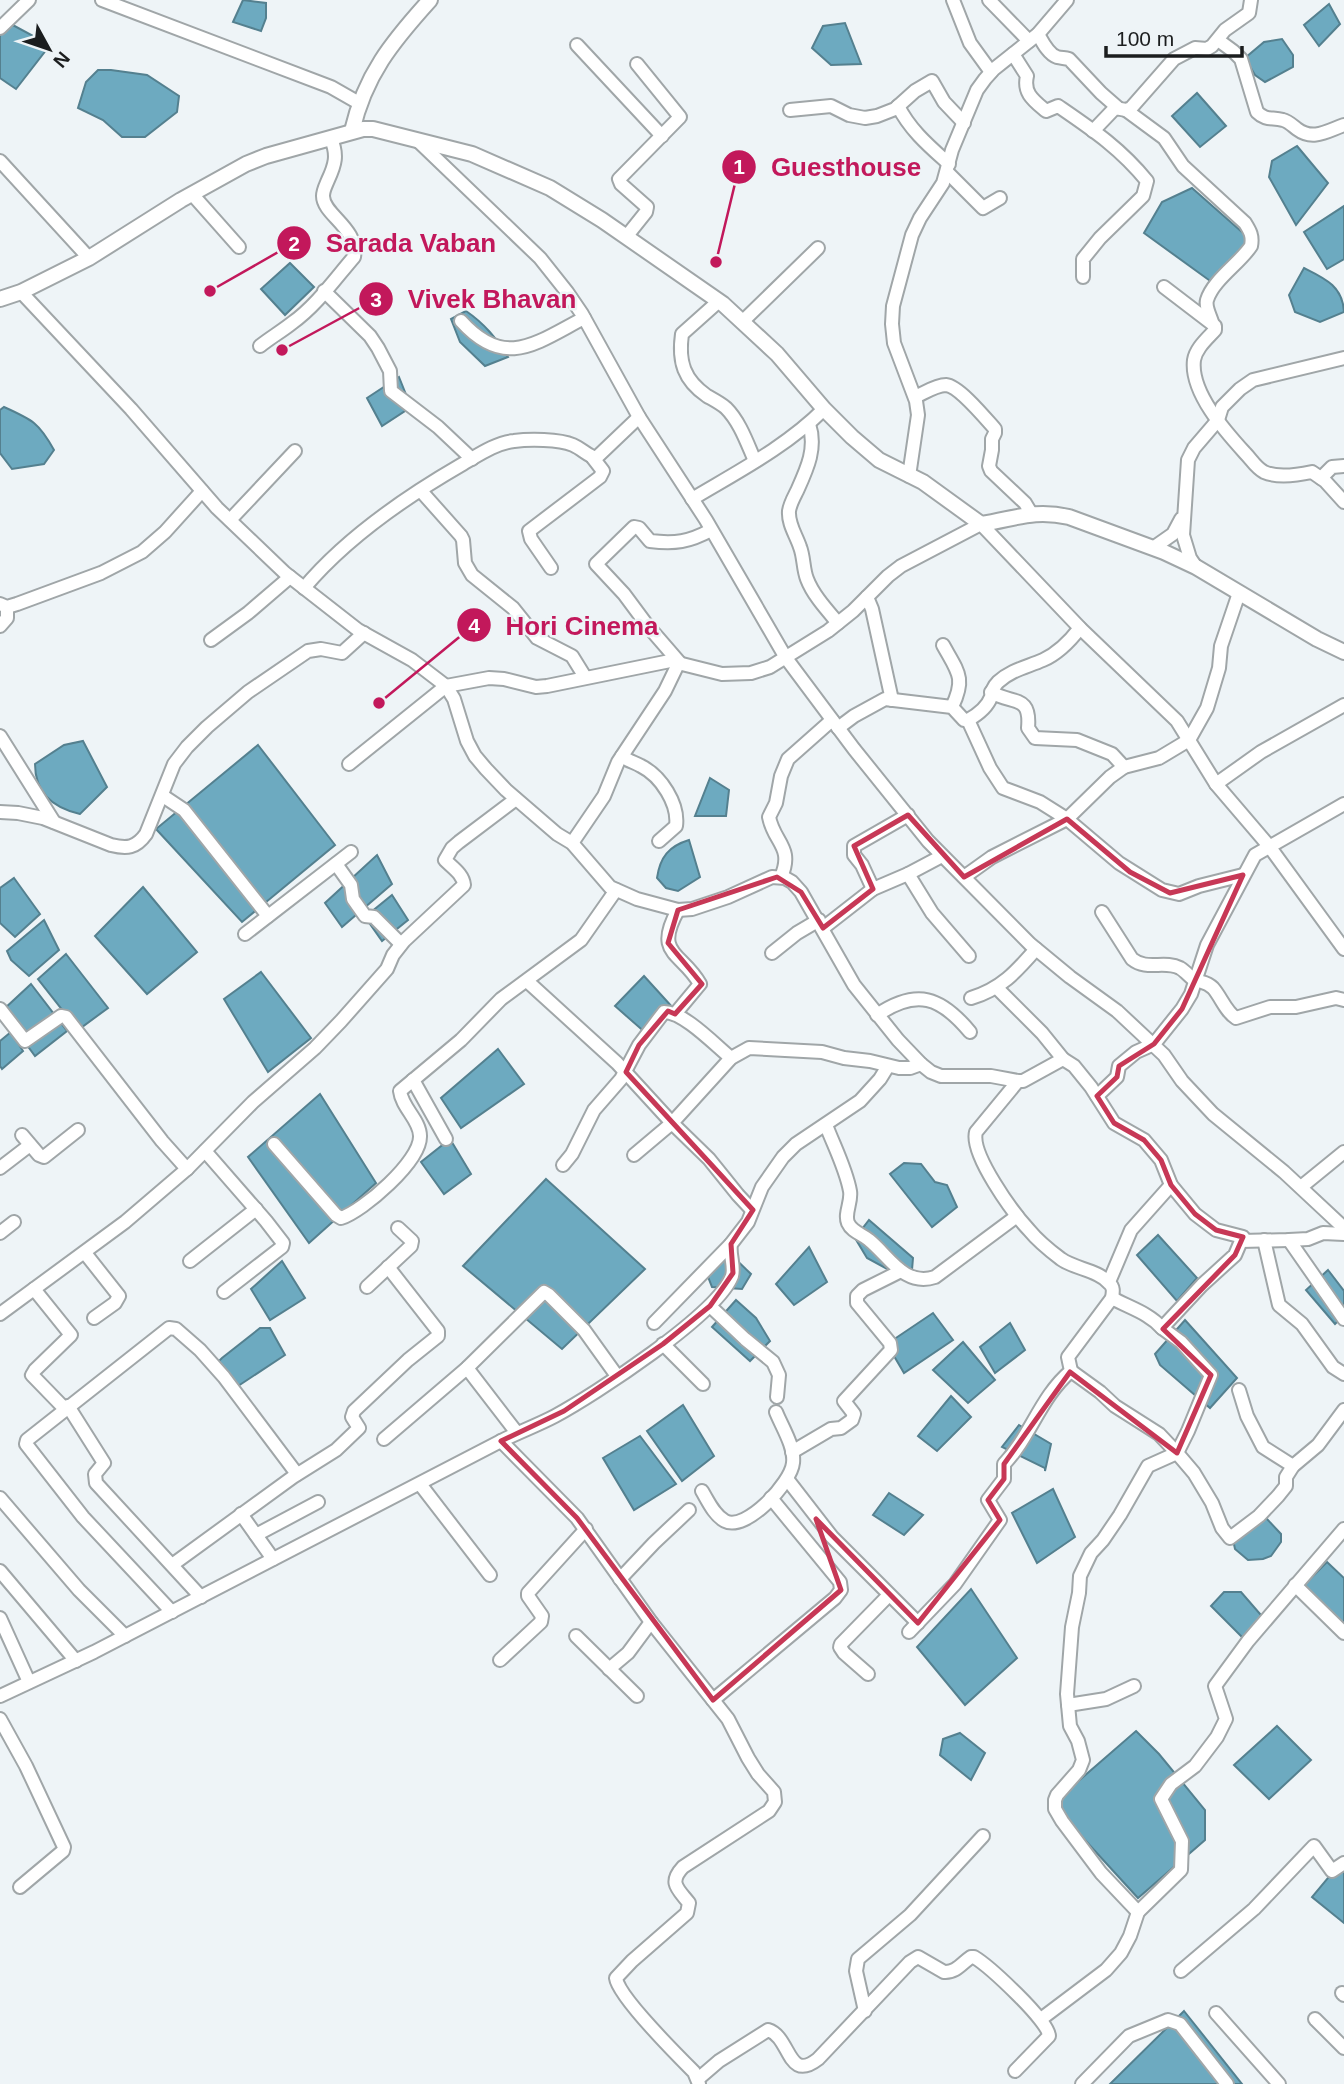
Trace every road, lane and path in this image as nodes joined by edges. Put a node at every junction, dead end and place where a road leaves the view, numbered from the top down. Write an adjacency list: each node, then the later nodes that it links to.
1 (29, 0): 8 (street)
2 (102, 0): 15 (street)
3 (430, 0): 15 (main road)
4 (953, 0): 14 (street)
5 (989, 0): 9 (street)
6 (1067, 0): 9 (street)
7 (1251, 0): 10 (street)
8 (0, 28)
9 (1033, 37): 12 (street); 17 (street)
10 (1217, 40): 17 (street); 20 (street)
11 (577, 45): 23 (street)
12 (1013, 54): 14 (street); 22 (street)
13 (637, 64): 23 (street)
14 (991, 72): 19 (street)
15 (359, 103): 21 (main road)
16 (898, 106): 18 (street); 19 (street); 27 (street)
17 (1122, 108): 22 (street); 43 (street)
18 (790, 110)
19 (964, 123): 27 (street)
20 (1344, 125)
21 (352, 131): 24 (main road); 25 (main road)
22 (1093, 131): 34 (street)
23 (662, 136): 30 (street)
24 (331, 139): 28 (main road); 36 (street)
25 (417, 141): 30 (main road); 40 (street)
26 (0, 161): 33 (street)
27 (948, 168): 29 (street); 46 (street)
28 (192, 194): 31 (street); 33 (main road)
29 (1000, 198)
30 (626, 237): 39 (main road)
31 (239, 247)
32 (818, 248): 42 (street)
33 (89, 258): 37 (main road)
34 (1083, 277)
35 (1164, 287): 43 (street)
36 (324, 291): 44 (street); 53 (street)
37 (22, 292): 38 (main road); 58 (street)
38 (0, 299)
39 (719, 301): 42 (main road); 54 (street)
40 (584, 318): 41 (street); 48 (street)
41 (461, 321)
42 (743, 322): 47 (main road)
43 (1212, 322): 49 (street)
44 (260, 346)
45 (1344, 358): 49 (street)
46 (915, 397): 56 (street); 62 (street)
47 (824, 409): 50 (street); 56 (main road)
48 (639, 417): 52 (street); 60 (street)
49 (1218, 420): 57 (street); 63 (street)
50 (809, 424): 54 (street); 75 (street)
51 (295, 452): 64 (street)
52 (593, 458): 53 (street); 69 (street)
53 (472, 459): 59 (street)
54 (755, 461): 60 (street)
55 (1344, 466): 57 (street)
56 (909, 475): 65 (main road)
57 (1321, 478): 61 (street)
58 (202, 491): 64 (street); 74 (street)
59 (421, 491): 71 (street); 84 (street)
60 (692, 499): 66 (street)
61 (1344, 502)
62 (1031, 513): 65 (main road); 67 (main road)
63 (1184, 513): 67 (street); 68 (street)
64 (230, 520): 70 (street)
65 (981, 524): 73 (street); 77 (street)
66 (711, 530): 82 (street); 83 (street)
67 (1153, 548): 68 (main road)
68 (1196, 567): 72 (main road)
69 (551, 568)
70 (290, 577): 71 (street); 79 (street)
71 (304, 588): 78 (street)
72 (1239, 593): 81 (main road); 93 (street)
73 (867, 597): 75 (street); 87 (street)
74 (3, 605): 76 (street)
75 (838, 623): 82 (street)
76 (0, 626)
77 (1080, 628): 86 (street); 93 (street)
78 (364, 633): 85 (street); 98 (street)
79 (211, 640)
80 (943, 645): 89 (street)
81 (1344, 652)
82 (786, 658): 83 (street); 91 (street)
83 (679, 662): 84 (street); 94 (street)
84 (585, 677): 85 (street)
85 (446, 686): 95 (street); 99 (street)
86 (991, 692): 90 (street); 96 (street)
87 (892, 700): 89 (street); 91 (street)
88 (1344, 705): 97 (street)
89 (952, 707): 90 (street)
90 (968, 720): 103 (street)
91 (835, 724): 102 (street); 113 (street)
92 (0, 736): 104 (street)
93 (1189, 740): 96 (street); 97 (street)
94 (622, 756): 105 (street); 106 (street)
95 (349, 764)
96 (1124, 767): 103 (street)
97 (1216, 785): 107 (street)
98 (163, 796): 104 (street); 119 (street)
99 (516, 799): 106 (street); 122 (street)
100 (1344, 804): 107 (street)
101 (0, 812): 104 (street)
102 (908, 814): 109 (street); 115 (street)
103 (1067, 819): 112 (street); 114 (street)
104 (54, 822)
105 (659, 841)
106 (572, 843): 116 (street)
107 (1269, 846): 112 (street); 124 (street)
108 (351, 852): 110 (street)
109 (942, 856): 111 (street); 114 (street)
110 (336, 864): 119 (street); 122 (street)
111 (908, 874): 115 (street); 126 (street)
112 (1243, 874): 127 (street)
113 (781, 877): 117 (street); 120 (street)
114 (964, 877): 123 (street)
115 (873, 889): 120 (street)
116 (616, 890): 117 (street); 128 (street)
117 (678, 910): 133 (street)
118 (1102, 912): 127 (street)
119 (268, 916): 121 (street)
120 (821, 924): 125 (street); 134 (street)
121 (244, 934)
122 (401, 944): 150 (street)
123 (1036, 949): 129 (street); 136 (street)
124 (1344, 949)
125 (772, 953)
126 (969, 956)
127 (1196, 980): 131 (street); 136 (street)
128 (527, 981): 141 (street); 142 (street)
129 (997, 988): 130 (street); 138 (street)
130 (971, 998)
131 (1344, 1000)
132 (0, 1009): 155 (street)
133 (675, 1014): 137 (street); 141 (street)
134 (877, 1015): 135 (street); 139 (street)
135 (970, 1032)
136 (1154, 1044): 144 (street); 157 (street)
137 (731, 1058): 140 (street); 145 (street)
138 (1063, 1059): 143 (street); 144 (street)
139 (921, 1064): 140 (street); 143 (street)
140 (888, 1066): 146 (street)
141 (626, 1072): 145 (street); 153 (street)
142 (413, 1080): 148 (street); 149 (street)
143 (1017, 1082): 160 (street)
144 (1097, 1096): 156 (street)
145 (672, 1123): 152 (street); 159 (street)
146 (826, 1125): 159 (street); 173 (street)
147 (78, 1130): 154 (street)
148 (446, 1139)
149 (274, 1144)
150 (205, 1151): 155 (street); 158 (street)
151 (1344, 1152): 157 (street)
152 (634, 1155)
153 (563, 1165)
154 (0, 1168)
155 (187, 1169): 170 (street)
156 (1171, 1185): 168 (street); 174 (street)
157 (1301, 1187): 163 (street)
158 (256, 1209): 171 (street); 177 (street)
159 (752, 1210): 169 (street)
160 (1017, 1216): 173 (street); 174 (street)
161 (14, 1222): 164 (street)
162 (398, 1228): 172 (street)
163 (1344, 1228)
164 (0, 1233)
165 (1344, 1234): 167 (street)
166 (1264, 1240): 167 (street); 168 (street); 188 (street)
167 (1289, 1240): 182 (street)
168 (1241, 1241): 184 (street)
169 (731, 1244): 179 (street); 183 (street)
170 (85, 1252): 176 (street); 181 (street)
171 (190, 1261)
172 (388, 1267): 175 (street); 202 (street)
173 (901, 1272): 199 (street)
174 (1109, 1282): 178 (street)
175 (367, 1287)
176 (34, 1289): 180 (street); 193 (street)
177 (224, 1292)
178 (1112, 1298): 184 (street); 187 (street)
179 (710, 1306): 185 (street); 192 (street)
180 (0, 1314)
181 (94, 1318)
182 (1344, 1319)
183 (654, 1323)
184 (1162, 1328): 200 (street)
185 (663, 1344): 189 (street); 190 (street)
186 (467, 1368): 189 (street); 196 (street); 197 (street)
187 (1071, 1371): 200 (street); 220 (street)
188 (1344, 1374)
189 (617, 1376): 196 (street)
190 (703, 1384)
191 (1239, 1390): 201 (street)
192 (777, 1397)
193 (67, 1408): 202 (street); 215 (street); 222 (street)
194 (1344, 1410): 201 (street)
195 (776, 1412): 199 (street)
196 (517, 1433): 198 (street)
197 (384, 1439)
198 (501, 1441): 204 (street); 211 (street)
199 (792, 1452): 203 (street)
200 (1177, 1453): 201 (street); 237 (street)
201 (1293, 1466)
202 (297, 1474): 210 (street)
203 (787, 1479): 207 (street); 220 (street)
204 (420, 1484): 214 (street); 217 (street)
205 (702, 1492): 207 (street)
206 (0, 1498): 226 (street)
207 (771, 1498): 236 (street)
208 (318, 1502): 213 (street)
209 (689, 1510): 218 (street)
210 (241, 1514): 213 (street); 215 (street)
211 (586, 1529): 218 (street); 228 (street)
212 (1344, 1529): 219 (street)
213 (256, 1535): 214 (street)
214 (273, 1559): 221 (street)
215 (172, 1565): 221 (street)
216 (0, 1571): 229 (street)
217 (490, 1575)
218 (620, 1578): 224 (street)
219 (1295, 1585): 225 (street); 242 (street)
220 (888, 1595): 231 (street)
221 (201, 1597): 222 (street)
222 (172, 1612): 226 (street)
223 (0, 1618): 232 (street)
224 (651, 1622): 230 (street); 236 (street)
225 (1344, 1633)
226 (125, 1636): 229 (street)
227 (576, 1636): 230 (street)
228 (500, 1660)
229 (76, 1661): 232 (street)
230 (609, 1668): 235 (street)
231 (869, 1674)
232 (29, 1682): 234 (street)
233 (1134, 1686): 237 (street)
234 (0, 1696)
235 (637, 1696)
236 (713, 1700): 250 (street)
237 (1068, 1705): 242 (street)
238 (0, 1719): 241 (street)
239 (983, 1836): 244 (street)
240 (1344, 1863): 243 (street)
241 (20, 1887)
242 (1138, 1912): 246 (street)
243 (1181, 1971)
244 (865, 2011): 246 (street); 250 (street)
245 (1216, 2013): 253 (street)
246 (1041, 2019): 249 (street)
247 (1315, 2019): 248 (street)
248 (1344, 2048)
249 (1015, 2071)
250 (699, 2082)
251 (1082, 2084): 252 (street)
252 (1227, 2084)
253 (1279, 2084)

